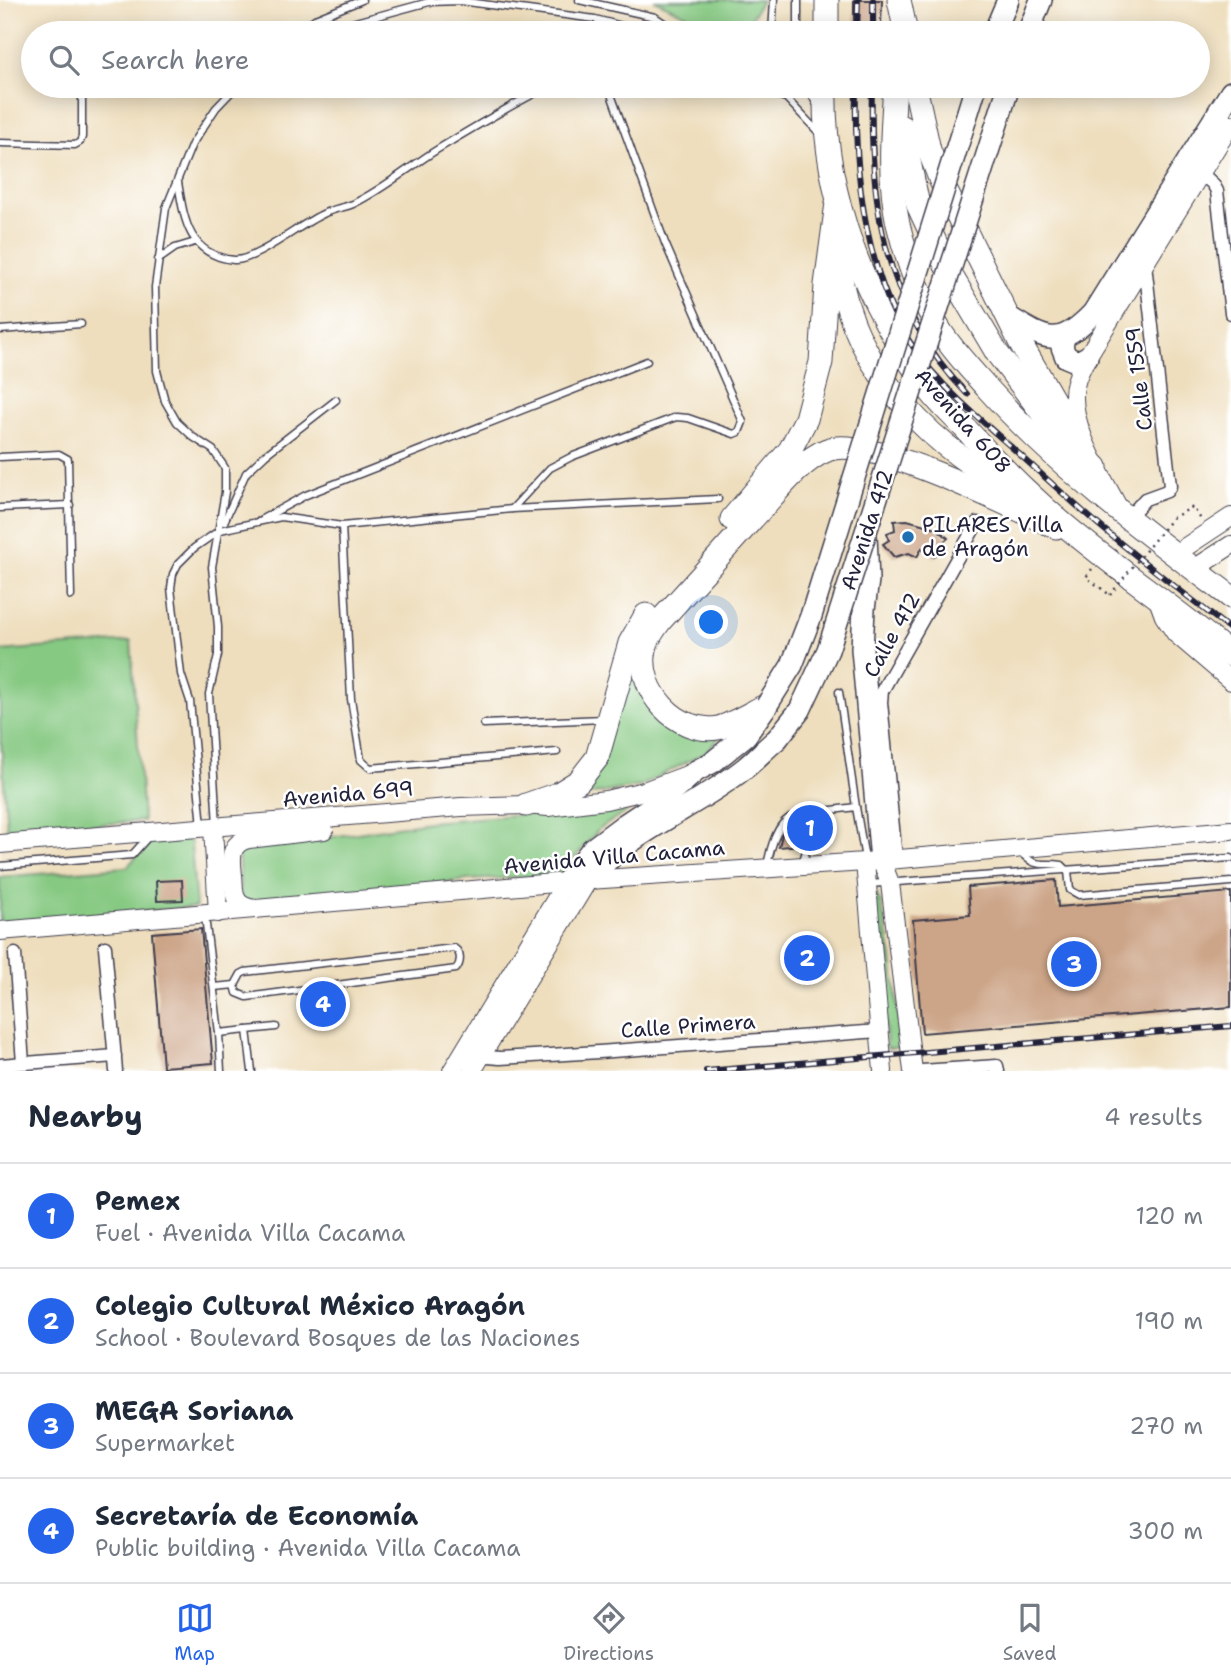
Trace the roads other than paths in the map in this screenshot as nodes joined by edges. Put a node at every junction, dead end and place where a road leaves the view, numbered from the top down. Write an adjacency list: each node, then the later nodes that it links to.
1 (362, 0): 9 (lane)
2 (579, 0): 14 (lane)
3 (774, 0): 15 (lane)
4 (798, 0): 16 (lane)
5 (828, 0): 17 (highway)
6 (898, 0): 18 (highway); 19 (highway)
7 (1008, 0): 20 (main road)
8 (1041, 0): 21 (main road)
9 (315, 19): 10 (lane); 11 (lane)
10 (312, 21)
11 (328, 21)
12 (359, 21): 13 (lane)
13 (600, 21)
14 (661, 21)
15 (773, 21)
16 (798, 21)
17 (827, 21)
18 (897, 21)
19 (903, 21)
20 (999, 21)
21 (1033, 21)
22 (1231, 92): 48 (main road)
23 (82, 98): 37 (lane)
24 (226, 98): 39 (lane)
25 (528, 98): 41 (lane)
26 (612, 98): 59 (lane)
27 (786, 98): 36 (lane)
28 (812, 98): 36 (lane)
29 (826, 98): 36 (highway, Avenida 608)
30 (895, 98): 60 (highway, Avenida 608)
31 (898, 98): 54 (highway)
32 (918, 98): 45 (highway)
33 (972, 98): 77 (main road, Avenida 412, bridge)
34 (1005, 98): 66 (main road, Avenida 412, bridge)
35 (1231, 124): 38 (street)
36 (827, 131): 40 (highway, Avenida 608)
37 (0, 143)
38 (1201, 173): 43 (street); 44 (street)
39 (177, 180): 41 (lane); 42 (lane)
40 (838, 197): 56 (highway, Avenida 608); 56 (highway); 78 (highway)
41 (194, 242): 42 (lane)
42 (158, 260): 65 (lane)
43 (1145, 264): 49 (street); 60 (street, Calle 1559)
44 (1231, 313)
45 (1010, 318): 48 (main road); 52 (highway)
46 (81, 324): 47 (lane)
47 (0, 330)
48 (1064, 337): 49 (main road)
49 (1087, 357): 52 (street)
50 (647, 361): 62 (lane)
51 (336, 400): 65 (lane)
52 (1085, 445): 54 (street)
53 (0, 457): 57 (lane)
54 (1096, 467): 60 (street)
55 (718, 499): 59 (lane)
56 (1040, 504): 67 (highway)
57 (69, 505): 58 (lane); 71 (lane)
58 (0, 508)
59 (512, 509): 64 (lane)
60 (1125, 515): 69 (highway, Avenida 608)
61 (1231, 517): 69 (street)
62 (259, 520): 64 (lane); 65 (lane)
63 (977, 523): 92 (street, Calle 412)
64 (342, 526): 80 (lane)
65 (220, 530): 85 (lane); 85 (lane)
66 (866, 535): 92 (main road); 97 (main road, Avenida 412, bridge)
67 (1081, 539): 72 (highway); 77 (highway)
68 (1231, 545): 70 (street)
69 (1175, 554): 70 (highway, Avenida 608)
70 (1194, 569): 73 (highway, Avenida 608)
71 (71, 596)
72 (1157, 597): 74 (highway); 75 (street)
73 (1231, 597)
74 (1231, 655)
75 (1231, 681)
76 (839, 692): 83 (lane)
77 (767, 705): 81 (main road, Avenida 412)
78 (608, 719): 79 (lane); 82 (highway)
79 (484, 724)
80 (557, 752)
81 (696, 771): 82 (street, Avenida 699); 100 (main road, Avenida 412)
82 (526, 805): 84 (street, Avenida 699)
83 (856, 807): 92 (lane); 95 (lane)
84 (423, 810): 85 (street, Avenida 699); 102 (street)
85 (211, 828): 87 (street, Avenida 699); 103 (street)
86 (1231, 830): 90 (street, Avenida Villa Cacama)
87 (152, 832): 88 (street, Avenida 699); 93 (lane)
88 (0, 844)
89 (808, 844): 94 (lane)
90 (1019, 849): 92 (street, Avenida Villa Cacama); 96 (lane)
91 (1231, 858): 96 (lane)
92 (881, 861): 94 (street, Avenida Villa Cacama); 99 (street); 101 (street)
93 (0, 866)
94 (802, 866): 95 (street, Avenida Villa Cacama)
95 (767, 869): 97 (street, Avenida Villa Cacama)
96 (1068, 871): 98 (lane); 99 (lane)
97 (588, 880): 100 (street, Avenida Villa Cacama); 114 (street)
98 (1231, 882)
99 (890, 883): 101 (lane); 122 (street)
100 (565, 884): 102 (street, Avenida Villa Cacama); 114 (street)
101 (867, 885): 111 (street)
102 (263, 910): 103 (street, Avenida Villa Cacama)
103 (211, 914): 104 (street, Avenida Villa Cacama); 108 (lane)
104 (0, 931)
105 (105, 947): 113 (street)
106 (15, 954): 115 (street)
107 (236, 985): 107 (lane); 108 (lane)
108 (214, 987): 112 (lane)
109 (276, 1027): 110 (lane)
110 (247, 1030): 112 (lane); 119 (lane)
111 (879, 1031): 114 (street, Calle Primera); 121 (street)
112 (219, 1033): 118 (lane)
113 (114, 1056): 115 (street); 117 (street)
114 (472, 1060): 120 (street)
115 (23, 1063): 116 (street)
116 (0, 1065)
117 (116, 1071)
118 (221, 1071)
119 (252, 1071)
120 (452, 1071)
121 (883, 1071)
122 (912, 1071)
123 (922, 1071): 124 (street)
124 (1001, 1071)

